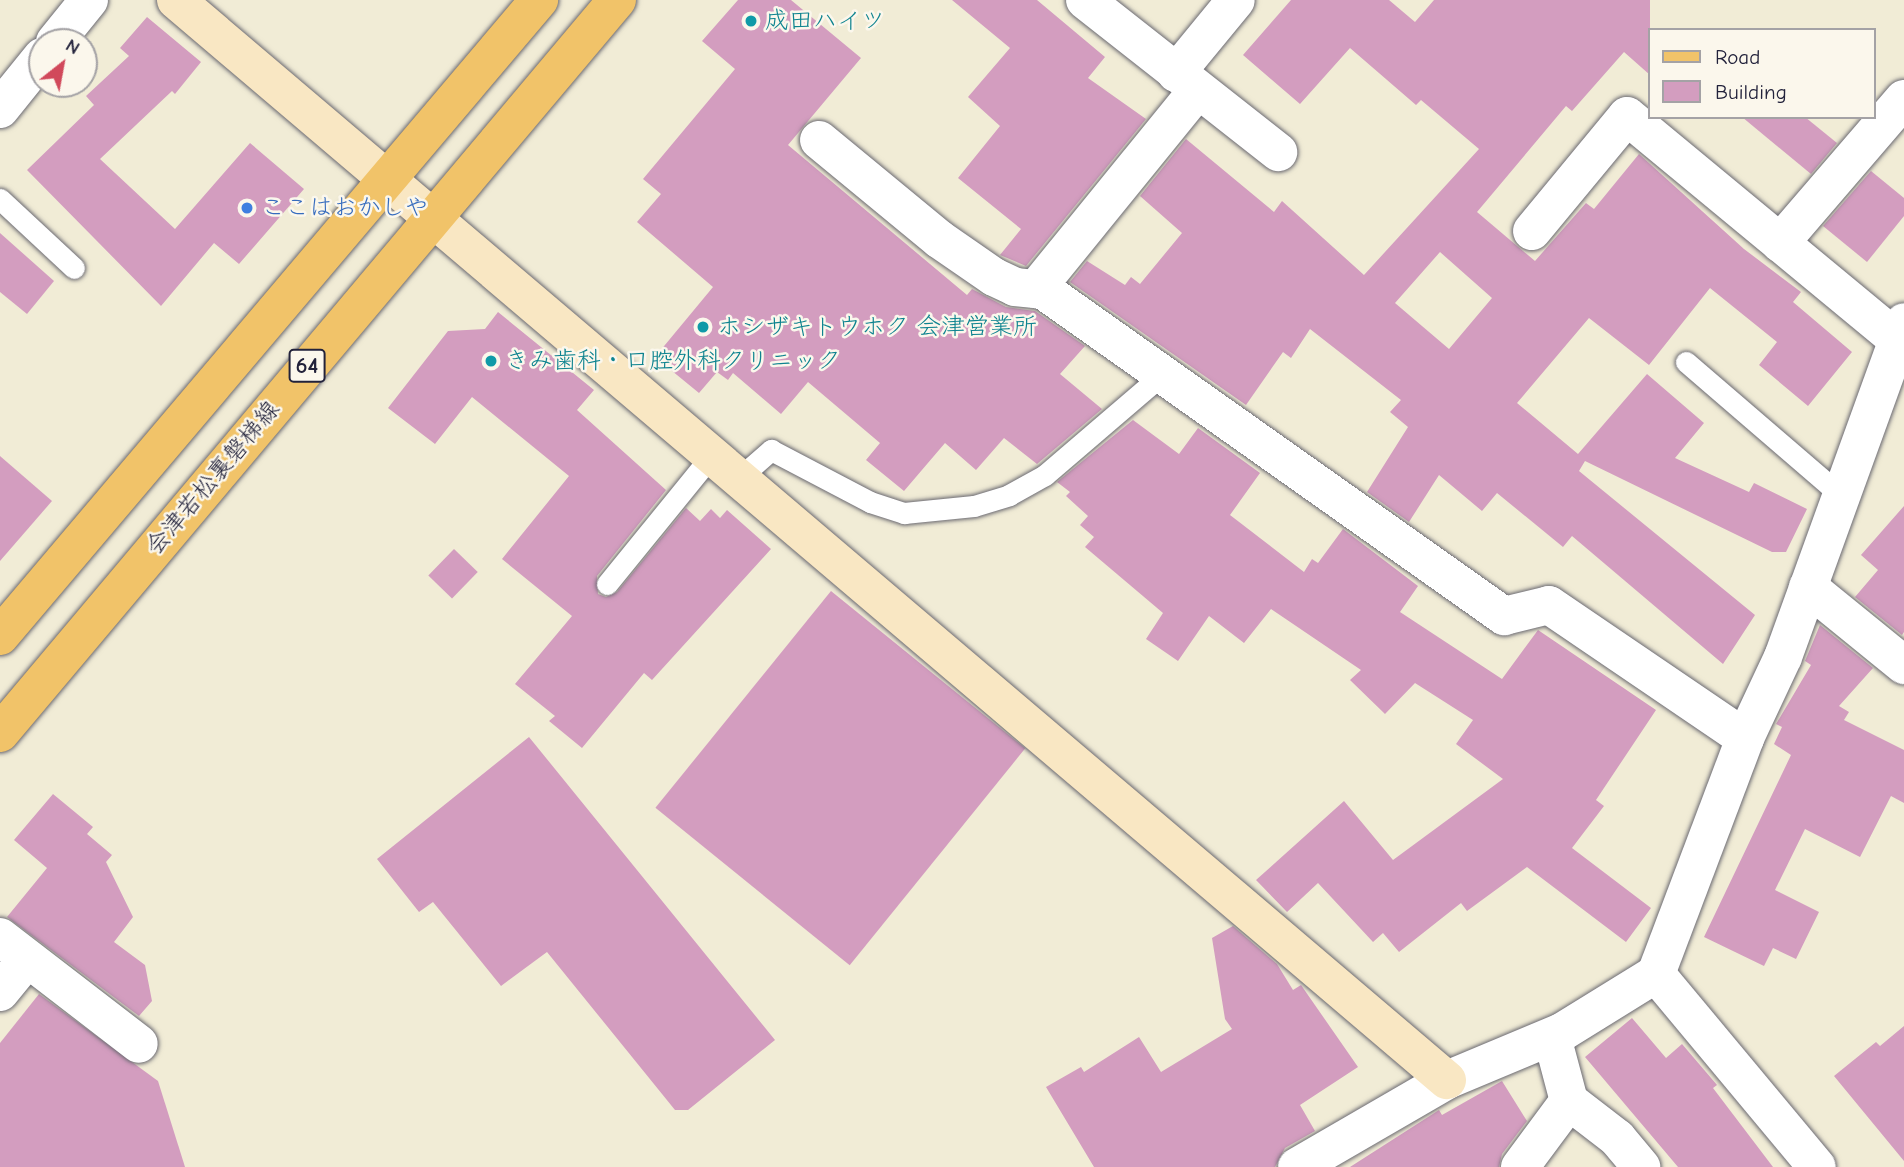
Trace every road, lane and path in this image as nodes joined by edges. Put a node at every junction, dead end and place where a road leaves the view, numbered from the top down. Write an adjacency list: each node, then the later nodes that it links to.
1 (89, 0): 7 (street)
2 (176, 0): 14 (street)
3 (539, 0): 14 (main road, 64)
4 (617, 0): 16 (main road, 会津若松裏磐梯線 / 64)
5 (1085, 0): 9 (street)
6 (1236, 0): 9 (street)
7 (66, 28)
8 (28, 74): 11 (street)
9 (1186, 82): 13 (street); 20 (street)
10 (1904, 99): 18 (street)
11 (0, 109)
12 (819, 140): 20 (street)
13 (1278, 152)
14 (387, 179): 16 (street); 28 (main road, 64)
15 (0, 199): 19 (lane)
16 (432, 217): 24 (street); 30 (main road, 会津若松裏磐梯線 / 64)
17 (1532, 231): 18 (street)
18 (1780, 243): 21 (street)
19 (75, 268)
20 (1036, 289): 23 (street)
21 (1901, 331): 25 (street)
22 (1686, 362): 25 (lane)
23 (1163, 374): 24 (lane); 31 (street)
24 (726, 467): 26 (lane); 37 (street)
25 (1842, 496): 27 (street)
26 (607, 584)
27 (1808, 587): 29 (street); 31 (street)
28 (0, 636)
29 (1904, 665)
30 (0, 733)
31 (1745, 738): 33 (street)
32 (13, 948): 34 (street); 36 (street)
33 (1656, 974): 35 (street); 42 (street)
34 (0, 992)
35 (1552, 1037): 37 (street); 38 (street)
36 (139, 1044)
37 (1447, 1080): 39 (street)
38 (1569, 1101): 40 (street); 41 (street)
39 (1297, 1167)
40 (1520, 1167)
41 (1641, 1167)
42 (1817, 1167)

